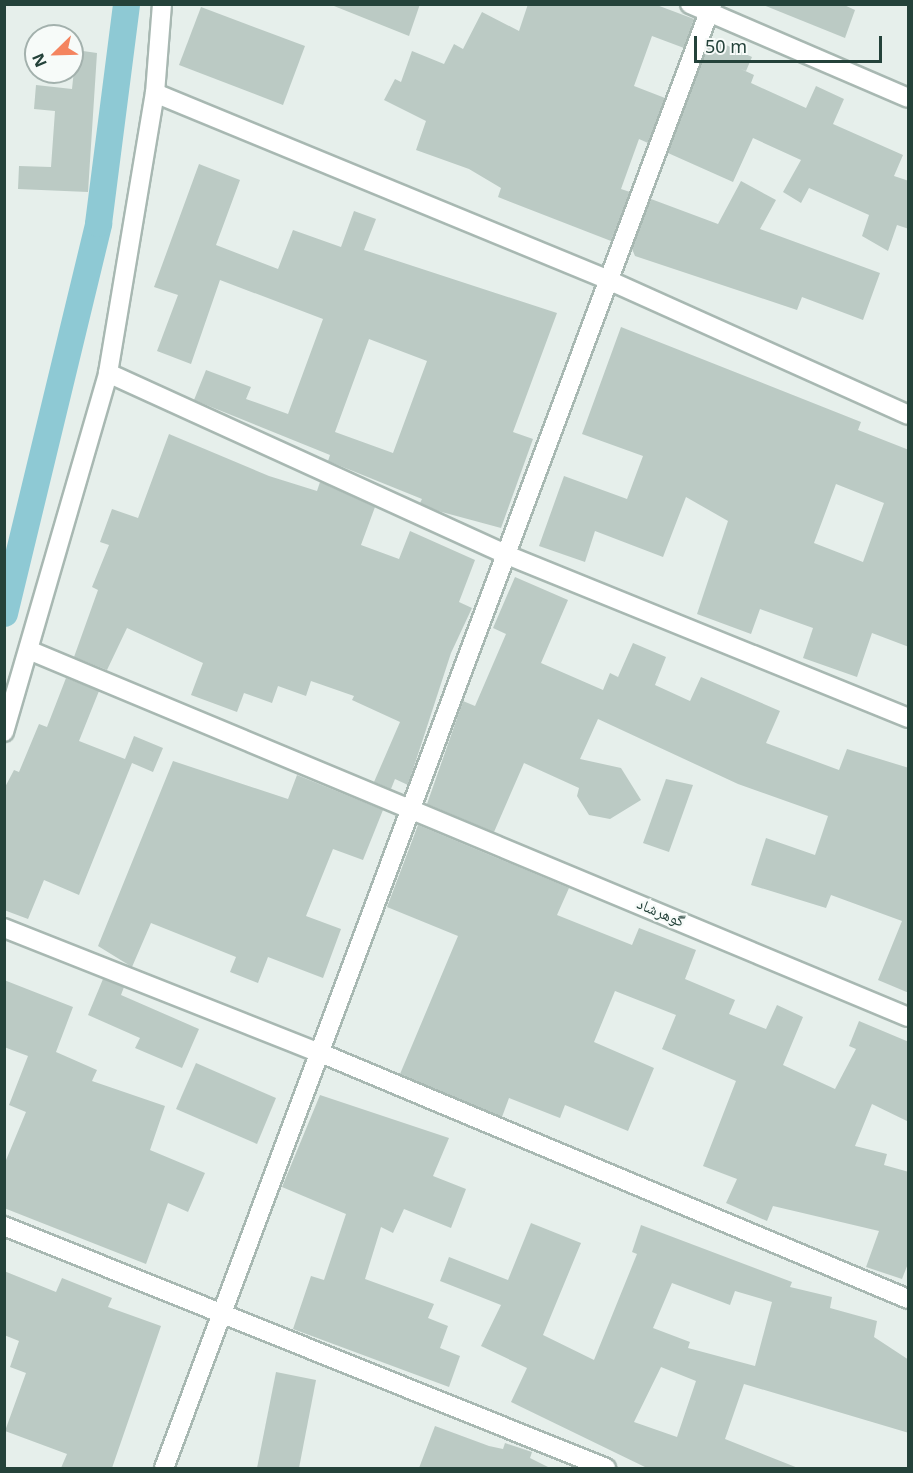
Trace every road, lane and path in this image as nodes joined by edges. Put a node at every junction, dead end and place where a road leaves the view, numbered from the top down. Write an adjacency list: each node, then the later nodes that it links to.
1 (162, 4): 4 (street)
2 (690, 4): 3 (street)
3 (711, 9): 5 (street); 6 (street)
4 (155, 93): 6 (street); 7 (street)
5 (909, 98)
6 (608, 280): 8 (street); 9 (street)
7 (108, 373): 9 (street); 10 (street)
8 (909, 416)
9 (507, 555): 11 (street); 13 (street)
10 (32, 651): 12 (street); 13 (street, گوهرشاد)
11 (909, 718)
12 (4, 732)
13 (413, 808): 15 (street, گوهرشاد); 16 (street)
14 (4, 928): 16 (street)
15 (909, 1017)
16 (323, 1054): 18 (street); 19 (street)
17 (4, 1226): 19 (street)
18 (909, 1299)
19 (222, 1313): 20 (street); 21 (street)
20 (164, 1468)
21 (606, 1468)

